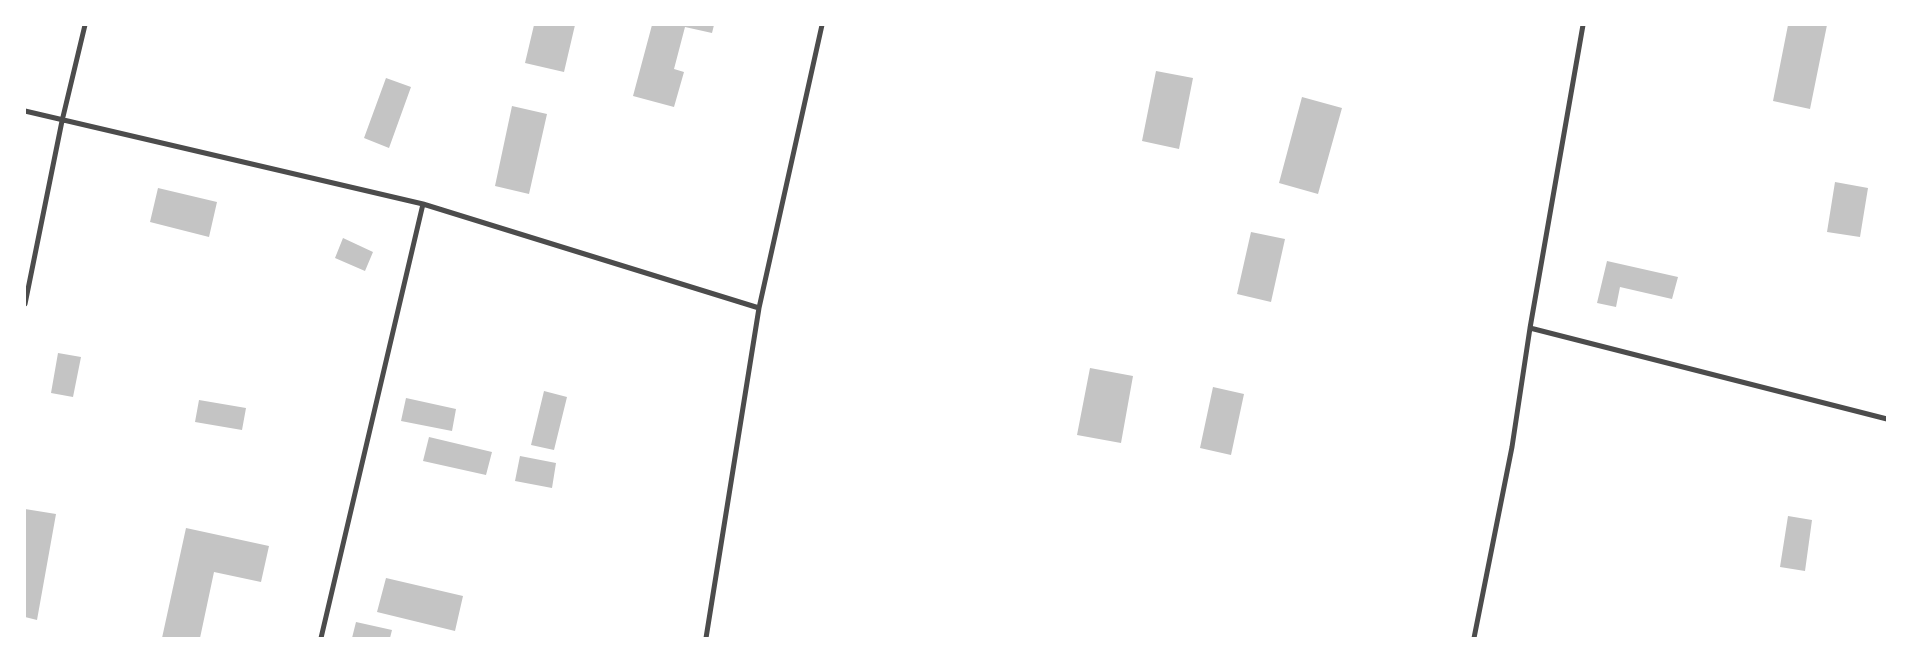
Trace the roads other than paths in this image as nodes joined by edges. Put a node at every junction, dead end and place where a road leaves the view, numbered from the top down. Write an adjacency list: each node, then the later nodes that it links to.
1 (85, 25): 5 (street)
2 (822, 25): 8 (street)
3 (1584, 25): 9 (street)
4 (25, 111): 5 (street)
5 (62, 121): 6 (street); 7 (street)
6 (423, 204): 8 (street); 11 (street)
7 (25, 304)
8 (759, 308): 12 (street)
9 (1530, 328): 10 (street); 13 (street)
10 (1887, 419)
11 (321, 638)
12 (706, 638)
13 (1474, 638)

